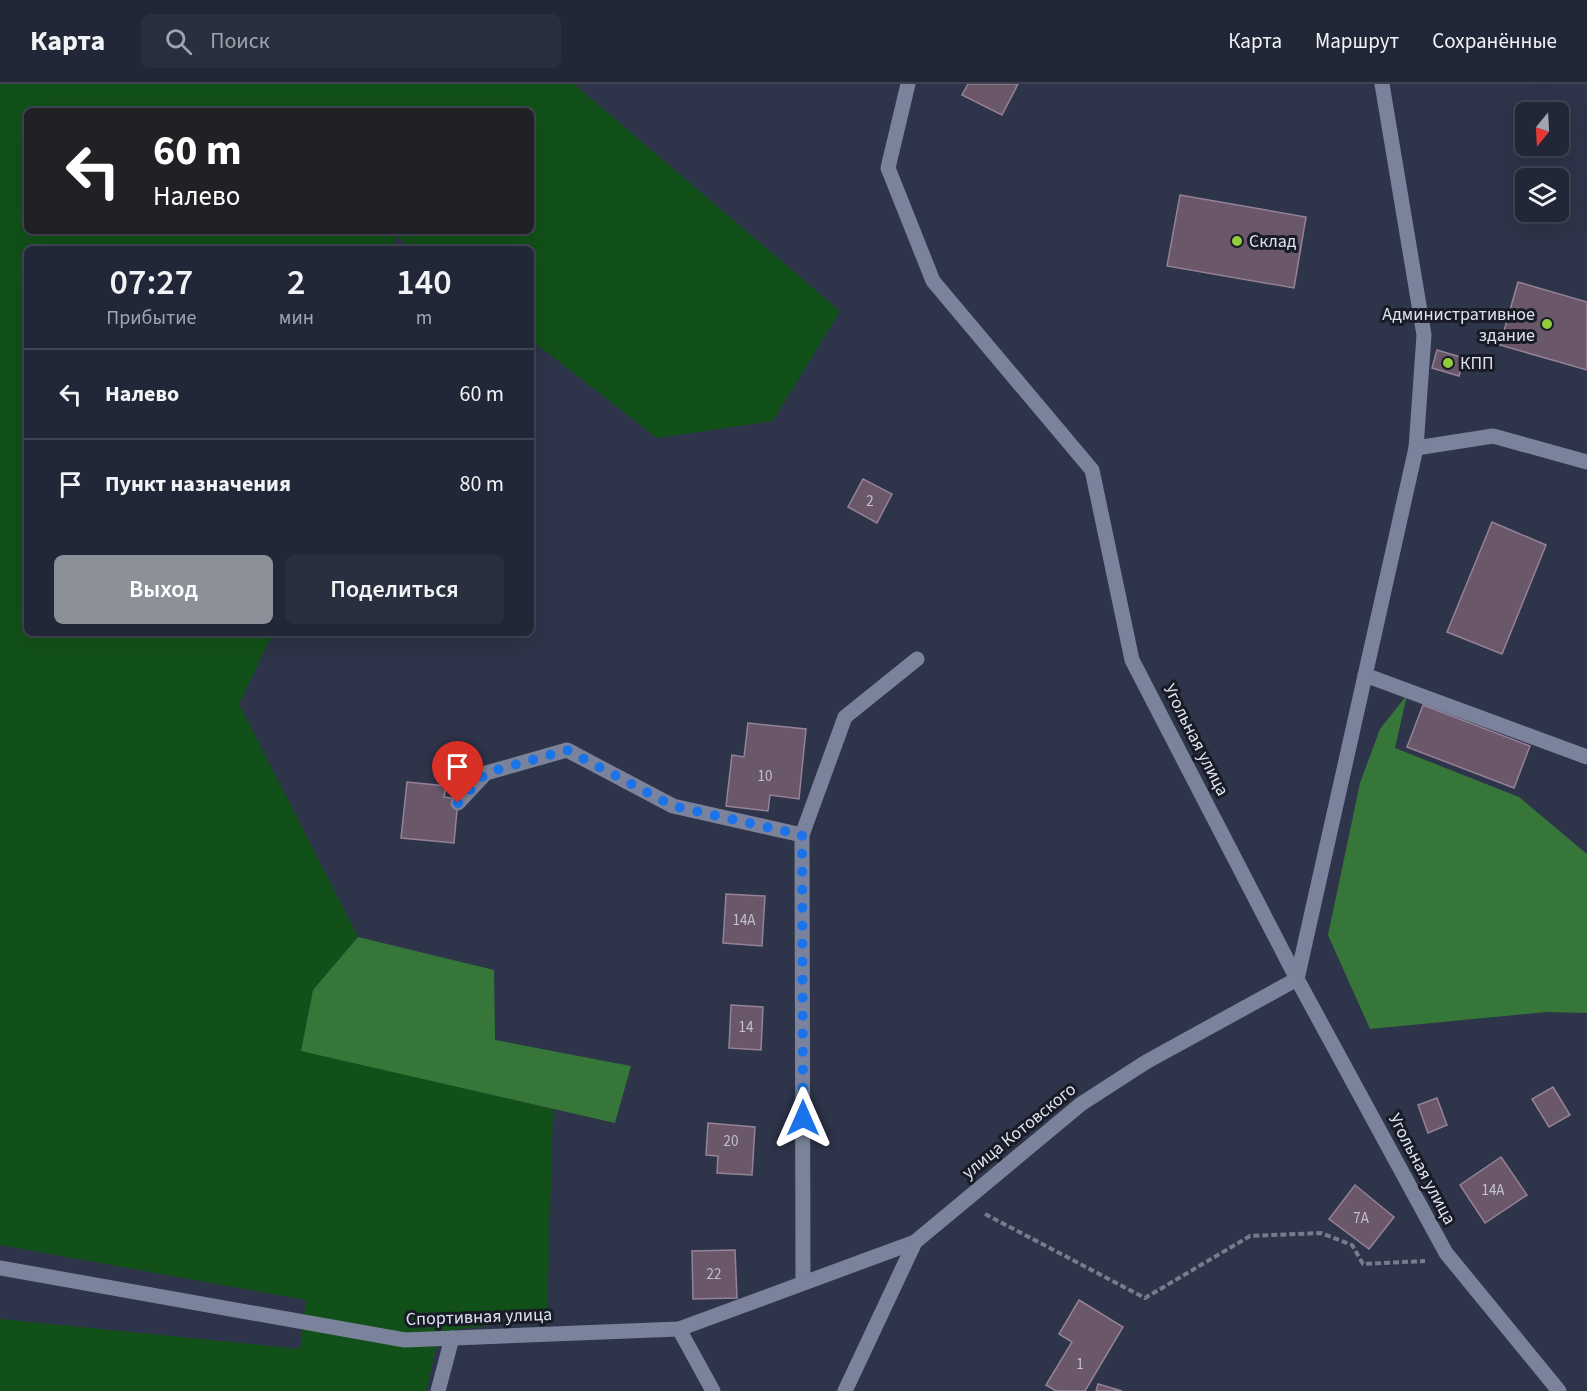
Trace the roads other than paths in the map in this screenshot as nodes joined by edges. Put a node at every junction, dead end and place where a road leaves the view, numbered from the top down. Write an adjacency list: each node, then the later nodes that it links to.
1 (908, 84): 10 (street, Угольная улица)
2 (1382, 84): 3 (street)
3 (1416, 448): 4 (street); 6 (street)
4 (1587, 462)
5 (917, 659): 9 (street)
6 (1365, 675): 7 (street); 10 (street)
7 (1587, 757)
8 (458, 803): 9 (street)
9 (802, 835): 13 (street)
10 (1297, 979): 11 (street, улица Котовского); 19 (street, Угольная улица)
11 (915, 1242): 13 (street, Спортивная улица); 18 (street, улица Котовского)
12 (0, 1268): 15 (street, Спортивная улица)
13 (803, 1283): 14 (street, Спортивная улица)
14 (679, 1329): 15 (street, Спортивная улица); 17 (street)
15 (452, 1338): 16 (street)
16 (438, 1391)
17 (713, 1391)
18 (845, 1391)
19 (1559, 1391)

